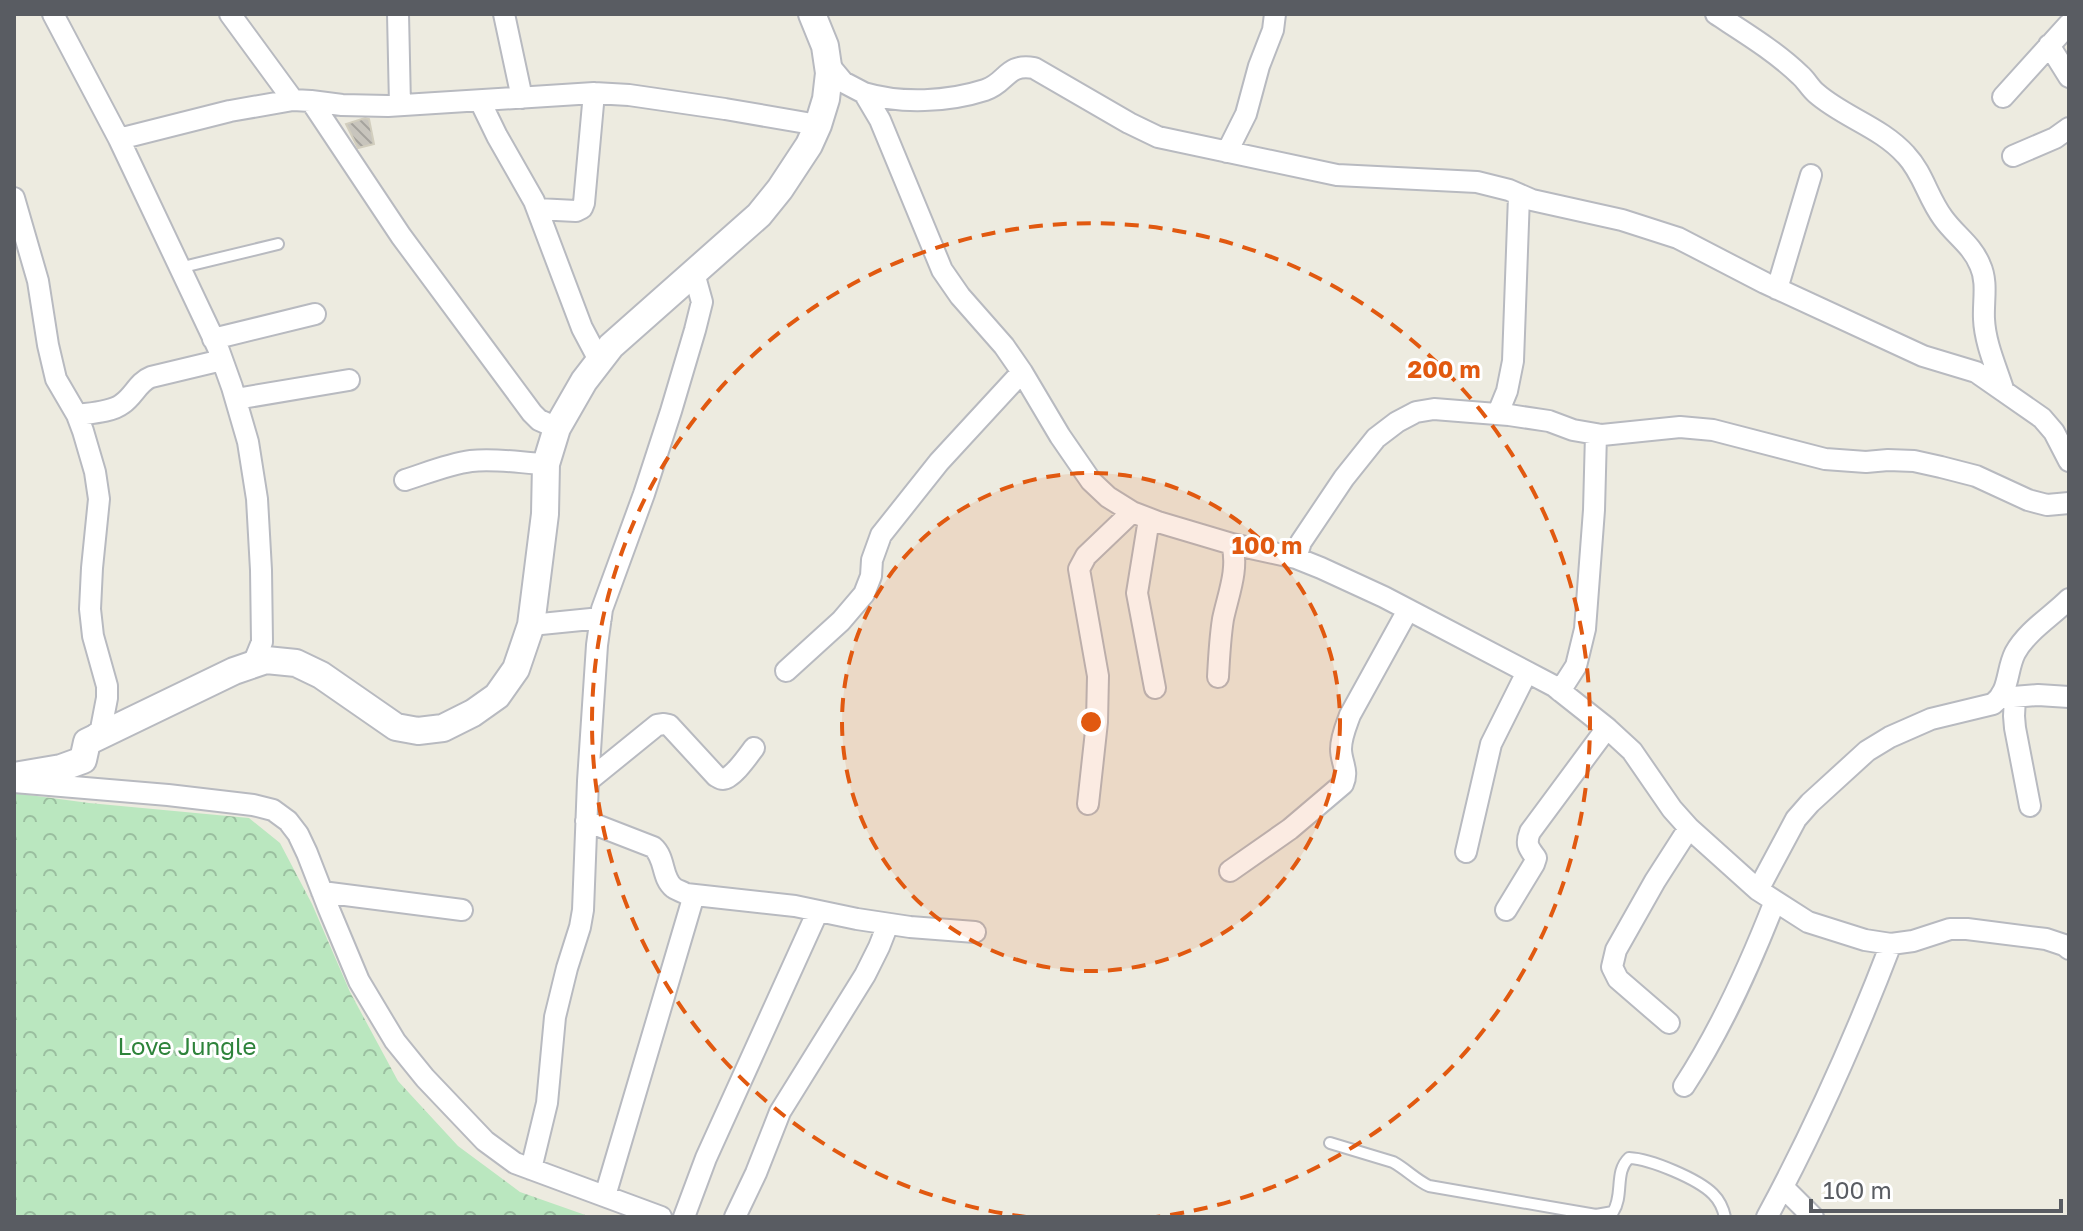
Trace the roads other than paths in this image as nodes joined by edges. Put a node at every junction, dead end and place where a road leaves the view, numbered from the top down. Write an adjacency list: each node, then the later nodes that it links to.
1 (53, 14): 21 (street)
2 (230, 14): 16 (street)
3 (398, 14): 18 (street)
4 (504, 14): 15 (street)
5 (812, 14): 10 (street)
6 (1275, 14): 22 (street)
7 (1716, 14): 38 (street)
8 (2069, 24): 9 (street)
9 (2049, 45): 11 (street); 14 (street)
10 (828, 64): 13 (street); 19 (street)
11 (2069, 77)
12 (594, 93): 15 (street); 19 (street); 27 (street)
13 (864, 93): 22 (street); 36 (street)
14 (2003, 97)
15 (522, 98): 17 (street)
16 (302, 101): 18 (street); 21 (street); 42 (street)
17 (480, 101): 18 (street); 27 (street)
18 (400, 105)
19 (818, 125): 30 (street)
20 (2069, 128): 23 (street)
21 (119, 139): 29 (street)
22 (1227, 152): 25 (street)
23 (2013, 156)
24 (1811, 175): 31 (street)
25 (1519, 196): 31 (street); 40 (street)
26 (14, 198): 41 (street)
27 (537, 209): 35 (street)
28 (278, 244): 29 (lane)
29 (179, 268): 33 (street)
30 (694, 273): 35 (street); 53 (street)
31 (1777, 289): 38 (street)
32 (315, 314): 33 (street)
33 (213, 339): 34 (street)
34 (222, 360): 39 (street); 41 (street)
35 (599, 360): 42 (street)
36 (1022, 372): 48 (street); 56 (street)
37 (349, 380): 39 (street)
38 (2003, 389): 44 (street)
39 (236, 399): 55 (street)
40 (1498, 413): 43 (street); 50 (street)
41 (77, 415): 64 (street)
42 (557, 428): 45 (street)
43 (1596, 434): 47 (street); 60 (street)
44 (2069, 461)
45 (546, 464): 46 (street); 54 (street)
46 (405, 480)
47 (2069, 503)
48 (1140, 516): 49 (street); 59 (street); 69 (street)
49 (1232, 544): 50 (street); 58 (street)
50 (1296, 558): 52 (street)
51 (2069, 599): 61 (street)
52 (1408, 610): 57 (street); 74 (street)
53 (601, 618): 54 (street); 67 (street)
54 (531, 625): 55 (street)
55 (253, 664): 64 (street)
56 (786, 671)
57 (1527, 672): 60 (street); 73 (street)
58 (1218, 677)
59 (1155, 688)
60 (1560, 691): 63 (street)
61 (2008, 697): 62 (street); 70 (street); 75 (street)
62 (2069, 697)
63 (1607, 728): 72 (street); 80 (street)
64 (87, 742): 66 (street)
65 (754, 748): 67 (street)
66 (14, 776)
67 (588, 781): 71 (street)
68 (14, 782): 76 (street)
69 (1088, 804)
70 (2030, 806)
71 (586, 821): 77 (street); 89 (street)
72 (1689, 828): 75 (street); 86 (street)
73 (1466, 852)
74 (1230, 871)
75 (1758, 890): 78 (street)
76 (322, 892): 79 (street); 89 (street)
77 (694, 895): 81 (street); 91 (street)
78 (1775, 901): 84 (street); 87 (street)
79 (462, 910)
80 (1506, 910)
81 (818, 911): 82 (street); 93 (street)
82 (888, 924): 83 (street); 94 (street)
83 (975, 932)
84 (1891, 944): 85 (street); 90 (street)
85 (2069, 949)
86 (1669, 1023)
87 (1684, 1086)
88 (1330, 1143): 95 (lane)
89 (531, 1169): 91 (street)
90 (1783, 1187): 96 (street); 97 (street)
91 (605, 1196): 92 (street)
92 (661, 1217)
93 (684, 1217)
94 (735, 1217)
95 (1725, 1217)
96 (1767, 1217)
97 (1813, 1217)

